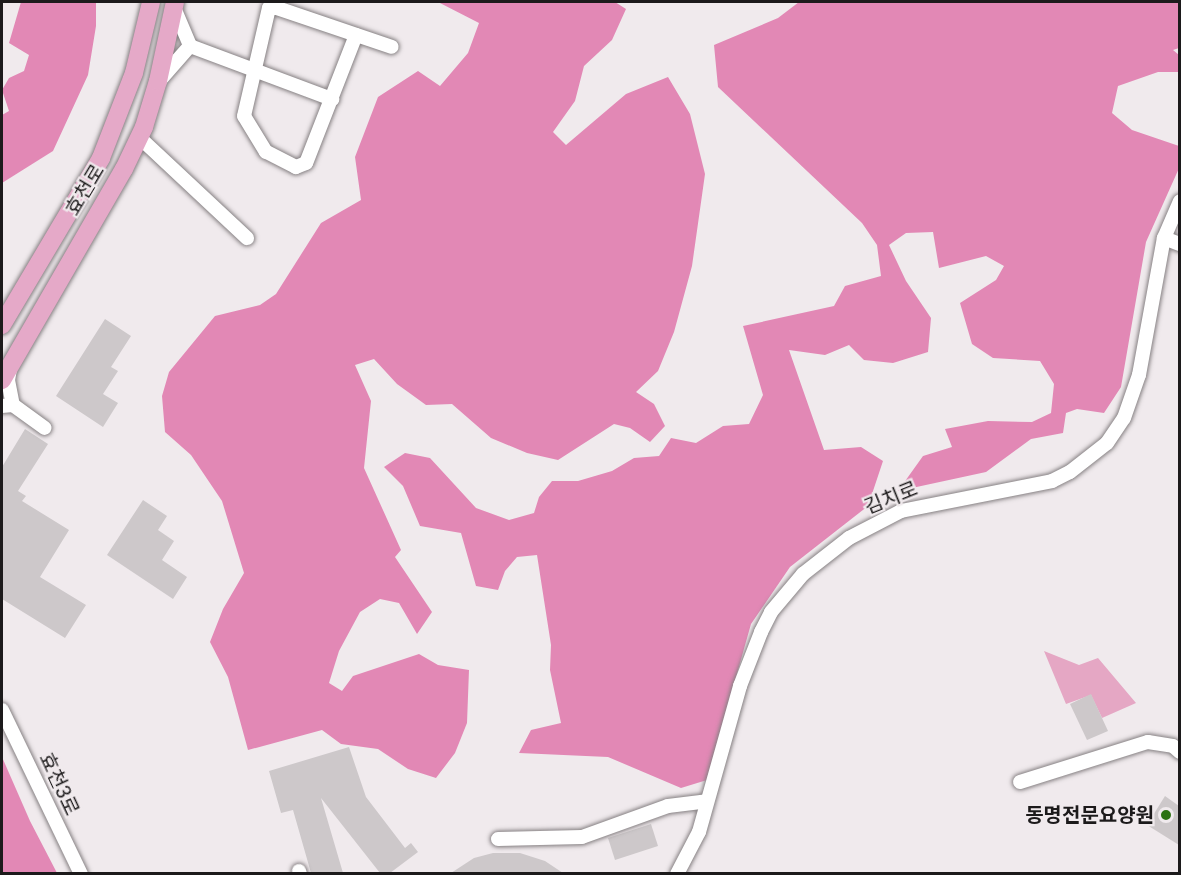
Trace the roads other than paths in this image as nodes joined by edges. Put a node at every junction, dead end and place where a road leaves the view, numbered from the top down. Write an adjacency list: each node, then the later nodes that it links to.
1 (150, 4): 14 (main road, 효천로)
2 (175, 6): 4 (street); 7 (main road, 효천로)
3 (356, 35): 5 (street); 6 (street); 8 (street)
4 (190, 46): 6 (street); 7 (street)
5 (392, 47)
6 (258, 69): 8 (street); 8 (street)
7 (158, 81): 9 (main road, 효천로)
8 (332, 99)
9 (139, 137): 11 (street); 15 (main road, 효천로)
10 (1179, 201): 12 (street, 김치로)
11 (247, 237)
12 (1164, 238): 13 (street); 21 (street, 김치로)
13 (1179, 244)
14 (2, 325)
15 (6, 373): 16 (street)
16 (7, 405): 17 (street)
17 (45, 428)
18 (3, 714): 23 (street, 효천3로)
19 (1179, 752): 20 (street)
20 (1020, 782)
21 (707, 801): 22 (street); 24 (street, 김치로)
22 (498, 839)
23 (81, 873)
24 (677, 873)

